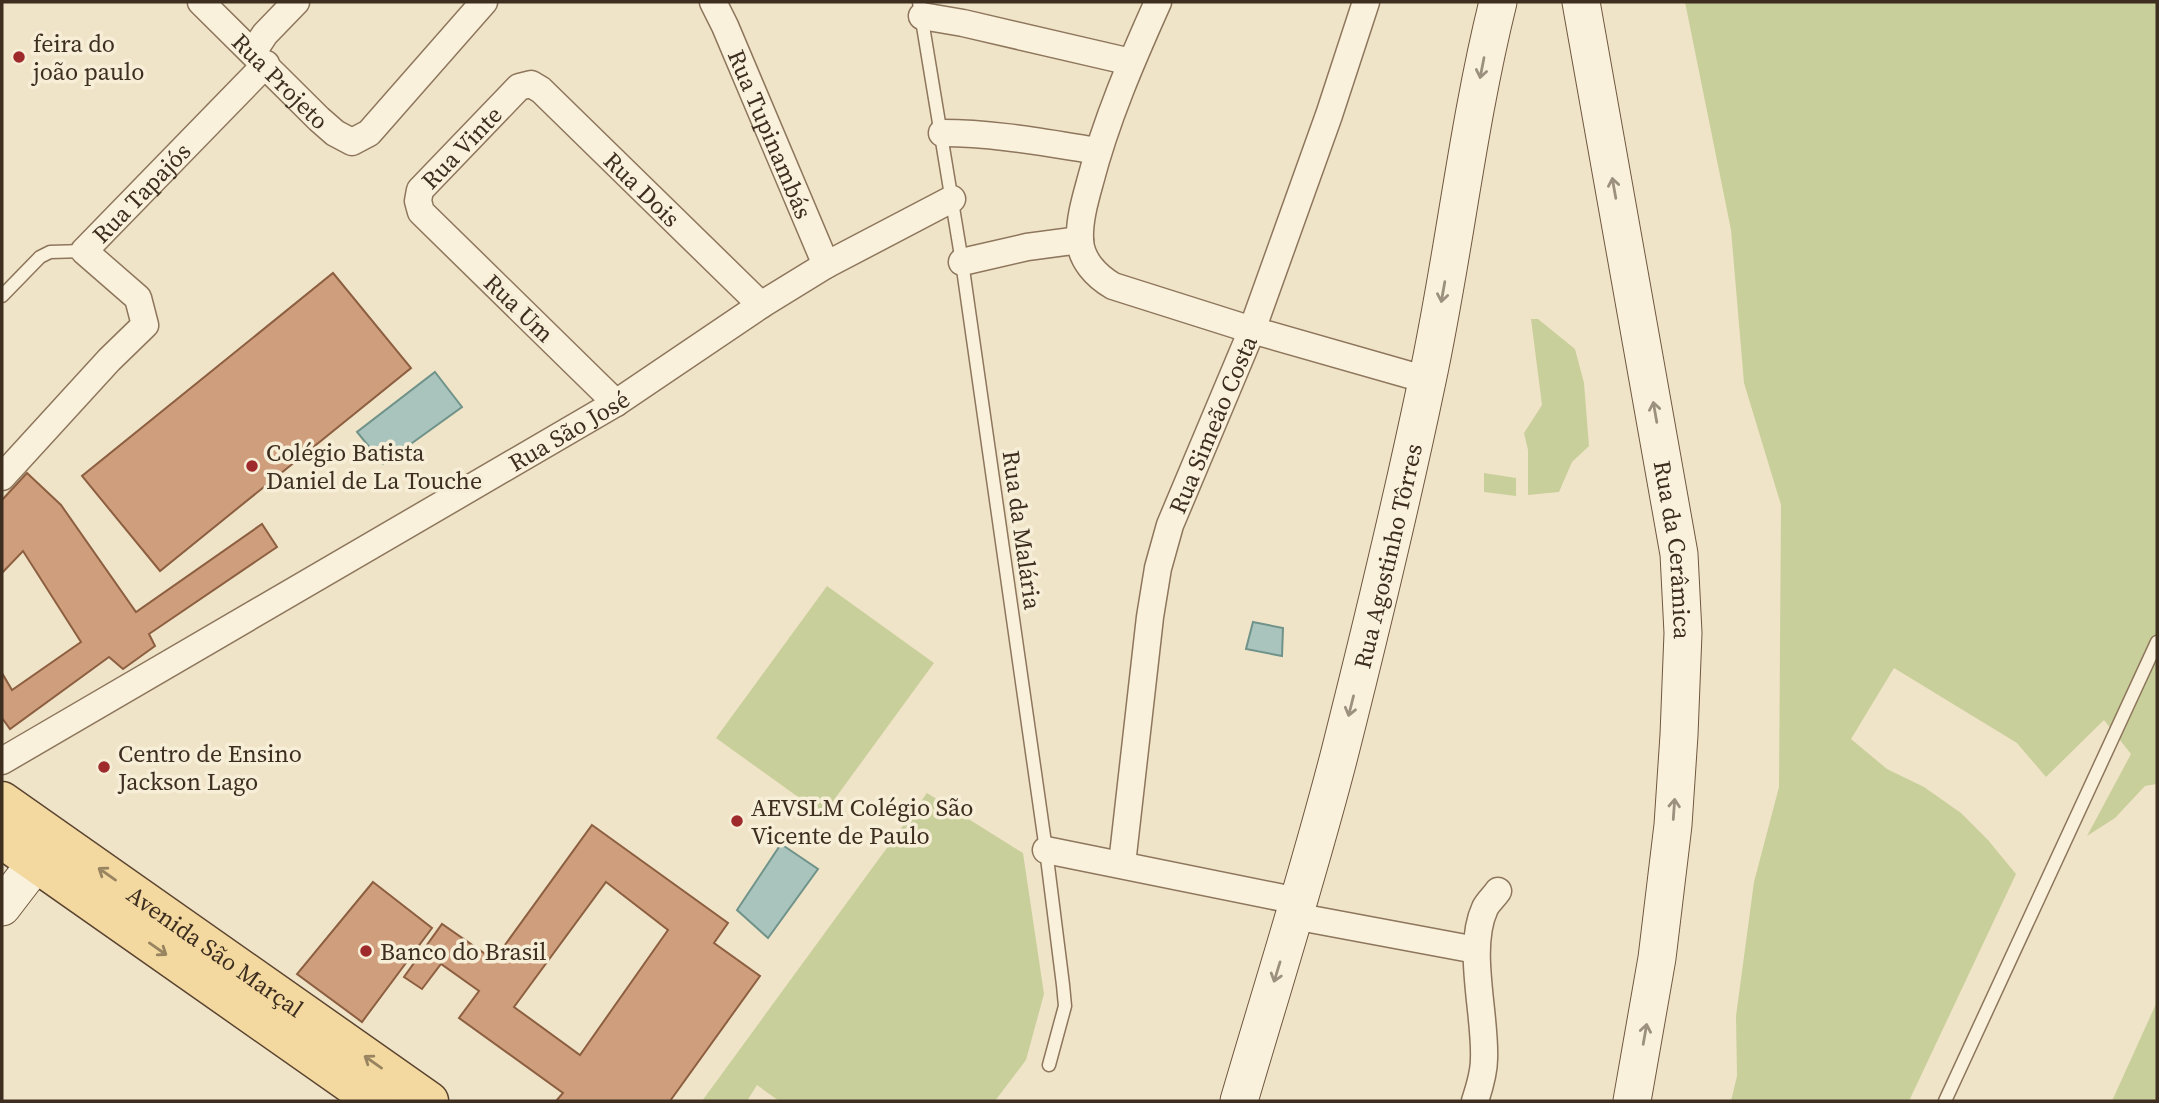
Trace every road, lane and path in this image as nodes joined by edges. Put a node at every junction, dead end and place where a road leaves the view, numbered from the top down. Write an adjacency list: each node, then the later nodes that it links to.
1 (201, 2): 10 (street, Rua Projeto)
2 (296, 2): 10 (street, Rua Tapajós)
3 (484, 2): 10 (street, Rua Projeto)
4 (713, 2): 20 (street, Rua Tupinambás)
5 (1158, 2): 11 (street)
6 (1366, 2): 23 (street, Rua Simeão Costa)
7 (1498, 2): 24 (street, Rua Agostinho Tôrres, one-way to 24)
8 (1581, 2): 43 (street, Rua da Cerâmica, one-way to 8)
9 (921, 9): 11 (street); 13 (lane, Rua da Malária)
10 (259, 58): 18 (street, Rua Tapajós)
11 (1131, 62): 14 (street)
12 (519, 87): 16 (street, Rua Vinte); 22 (street, Rua Dois)
13 (942, 133): 14 (street); 15 (lane, Rua da Malária)
14 (1098, 151): 17 (street)
15 (952, 200): 19 (lane, Rua da Malária); 20 (street, Rua São José)
16 (421, 212): 25 (street, Rua Um)
17 (1080, 240): 19 (street); 23 (street)
18 (84, 251): 21 (lane); 26 (street, Rua Tapajós)
19 (962, 262): 31 (lane, Rua da Malária)
20 (826, 265): 22 (street, Rua São José)
21 (2, 296)
22 (761, 306): 25 (street, Rua São José)
23 (1252, 330): 24 (street); 33 (street, Rua Simeão Costa)
24 (1427, 380): 36 (street, Rua Agostinho Tôrres, one-way to 36)
25 (616, 404): 28 (street, Rua São José)
26 (2, 477)
27 (2157, 642): 44 (lane)
28 (2, 761)
29 (2, 801): 40 (main road, Avenida São Marçal, one-way to 29)
30 (2, 839): 32 (main road, Avenida São Marçal)
31 (1046, 850): 33 (street); 38 (lane, Rua da Malária)
32 (35, 864): 35 (street); 39 (main road, Avenida São Marçal, one-way to 39)
33 (1122, 864): 36 (street)
34 (1498, 891): 37 (street)
35 (2, 907)
36 (1296, 909): 37 (street); 41 (street, Rua Agostinho Tôrres, one-way to 41)
37 (1476, 950): 42 (street)
38 (1049, 1065)
39 (374, 1101)
40 (429, 1101)
41 (1239, 1101)
42 (1475, 1101)
43 (1632, 1101)
44 (1945, 1101)

